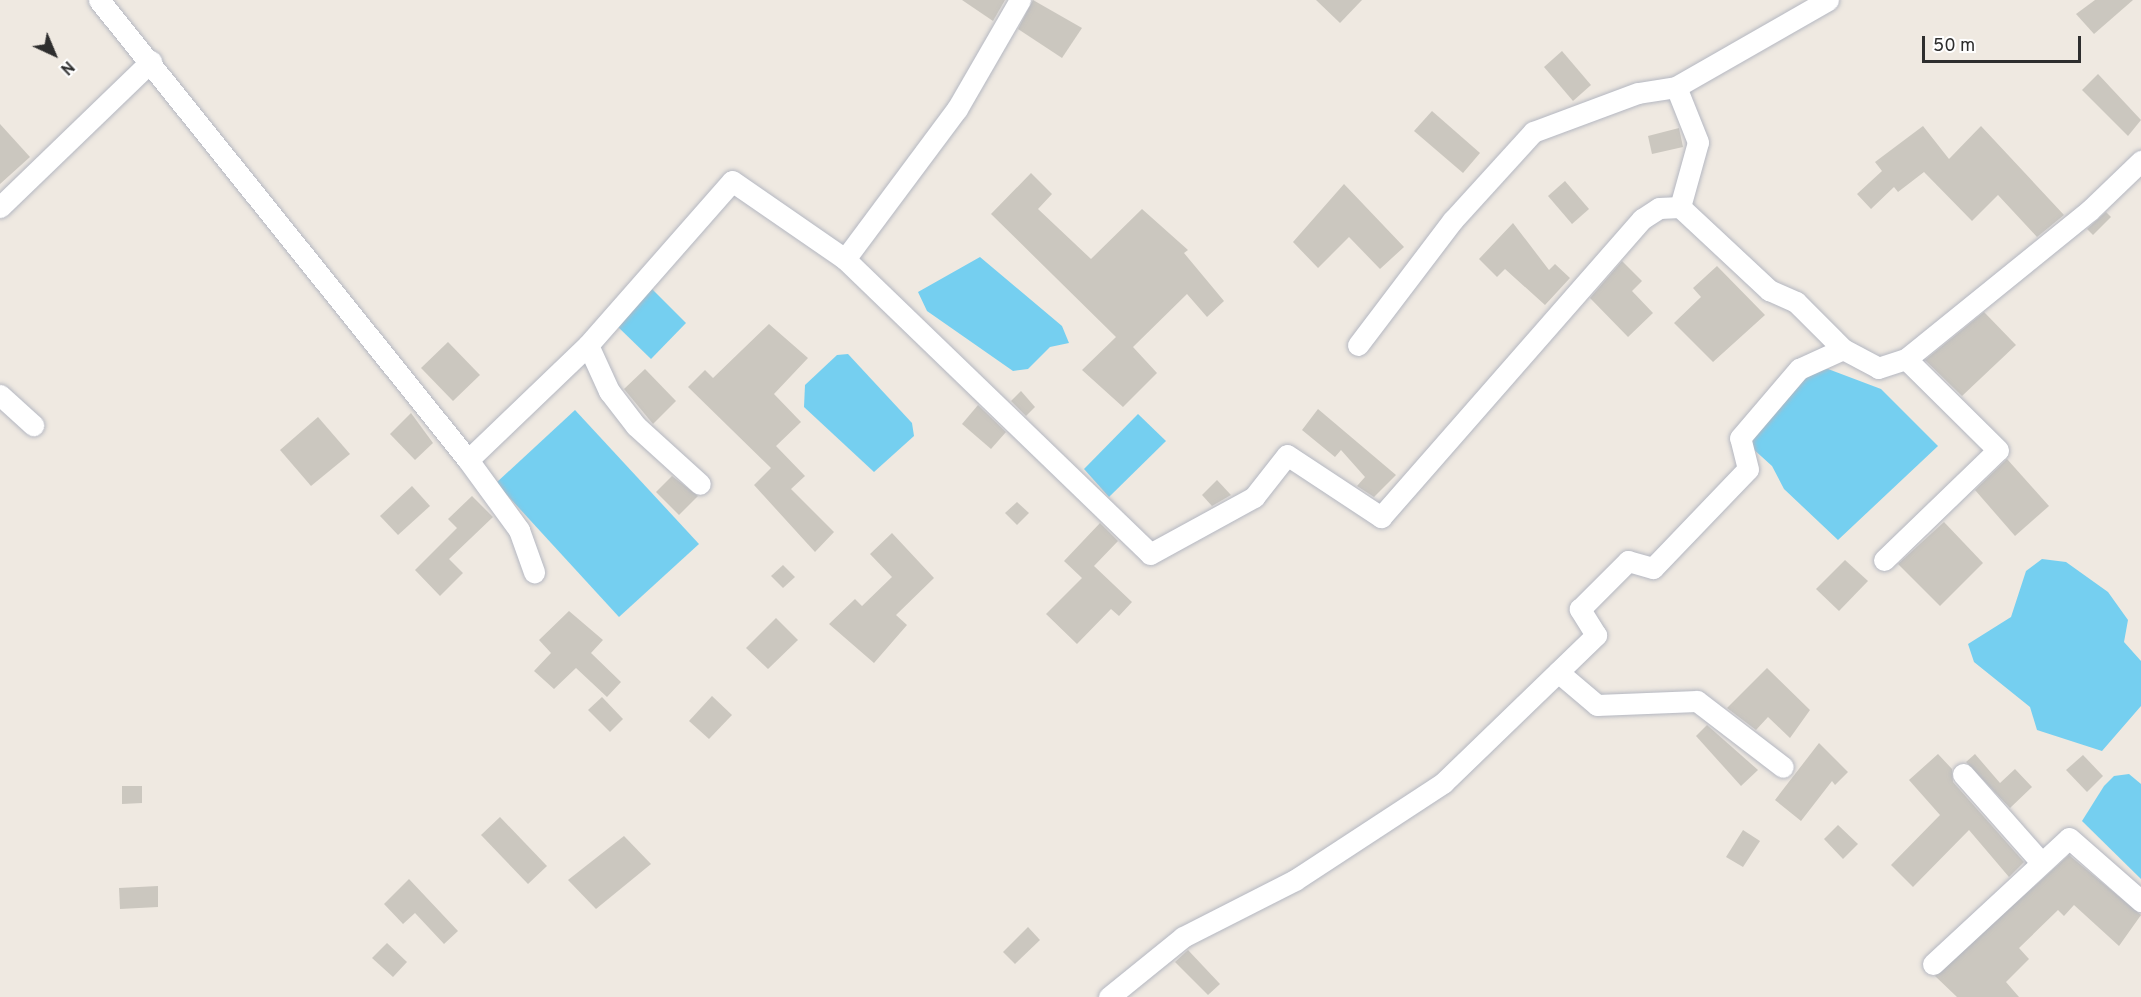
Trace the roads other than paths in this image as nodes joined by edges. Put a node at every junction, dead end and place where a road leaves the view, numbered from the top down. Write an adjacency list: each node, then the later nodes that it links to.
1 (99, 0): 4 (street)
2 (1020, 0): 9 (street)
3 (1828, 0): 5 (street)
4 (151, 61): 7 (street); 16 (street)
5 (1676, 87): 8 (street); 11 (street)
6 (2141, 160): 13 (street)
7 (0, 207)
8 (1680, 207): 9 (street); 12 (street)
9 (845, 259): 10 (street)
10 (588, 345): 16 (street); 17 (street)
11 (1358, 345)
12 (1843, 349): 13 (street); 20 (street)
13 (1906, 359): 18 (street)
14 (0, 395): 15 (street)
15 (33, 425)
16 (468, 460): 19 (street)
17 (700, 484)
18 (1884, 560)
19 (534, 572)
20 (1558, 672): 21 (street); 26 (street)
21 (1783, 767)
22 (1963, 774): 23 (street)
23 (2040, 861): 24 (street); 25 (street)
24 (2141, 901)
25 (1933, 964)
26 (1108, 997)

